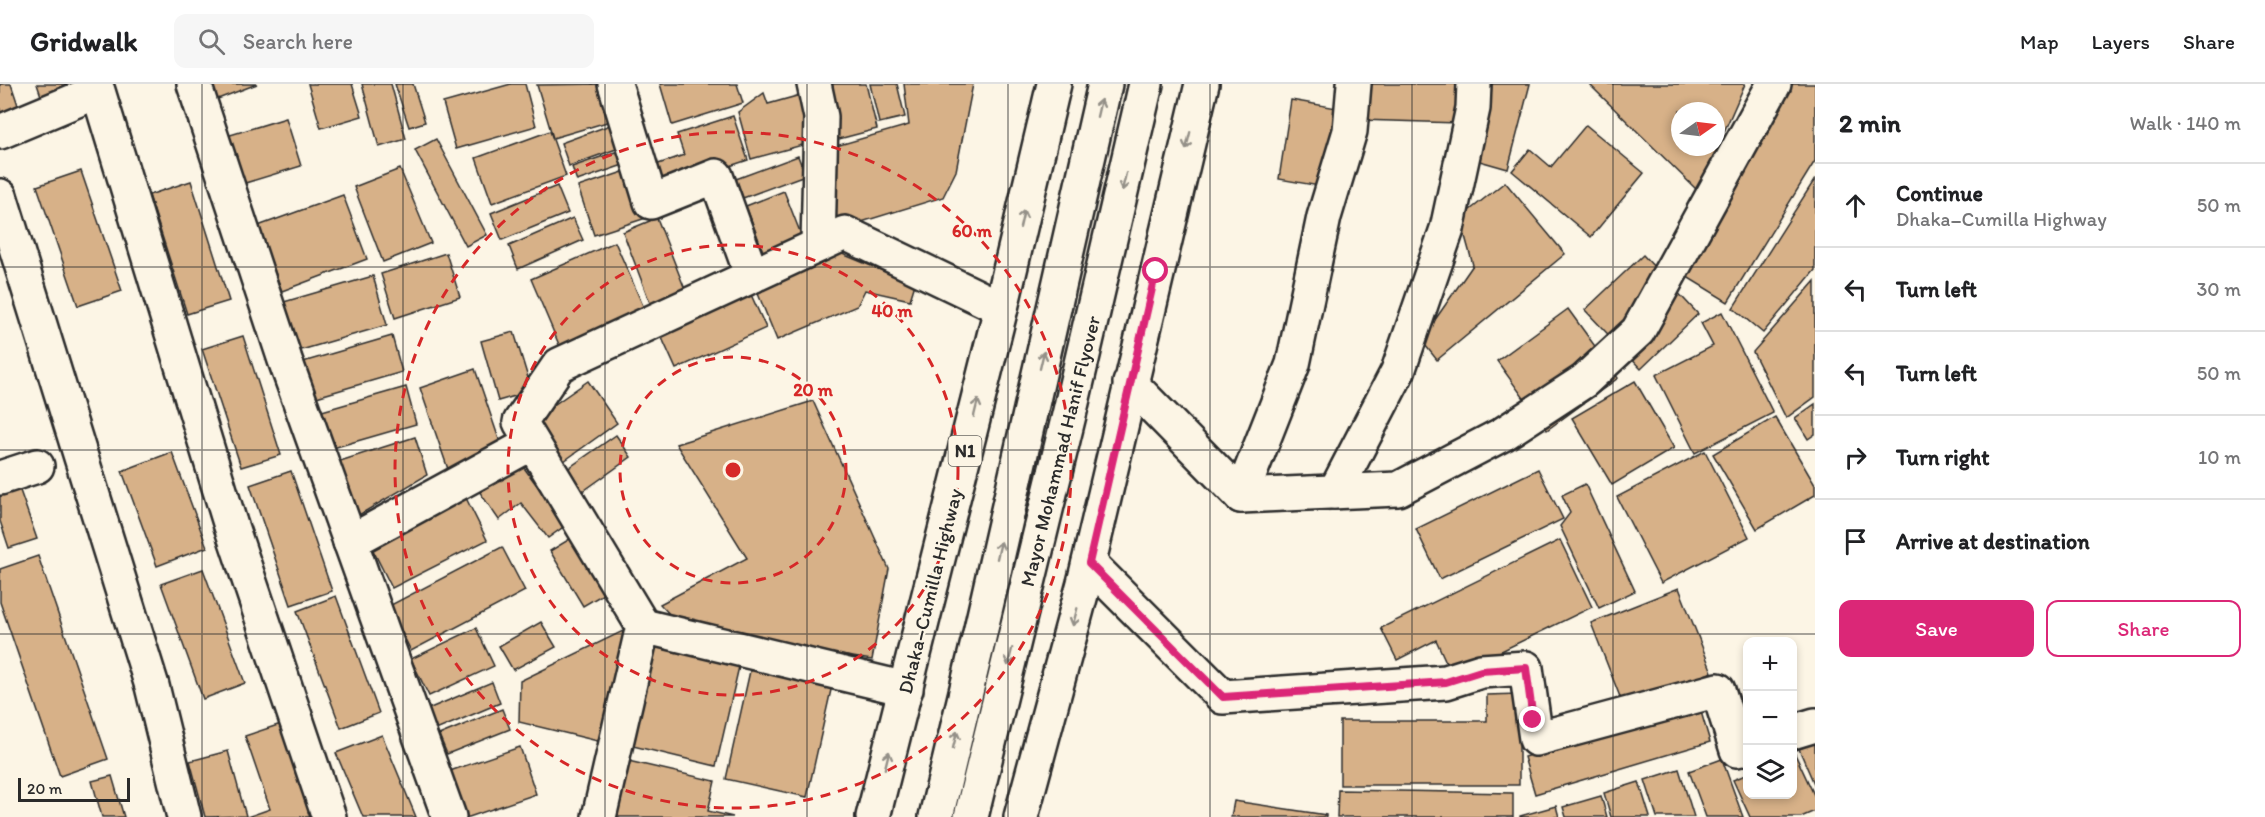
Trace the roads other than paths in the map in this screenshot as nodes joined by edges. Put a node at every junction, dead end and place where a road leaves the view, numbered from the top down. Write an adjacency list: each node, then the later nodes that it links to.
1 (194, 84): 23 (main road)
2 (615, 84): 15 (main road)
3 (814, 84): 14 (main road)
4 (1054, 84): 16 (main road, Dhaka–Cumilla Highway / N1, one-way to 4)
5 (1105, 84): 35 (main road, Mayor Mohammad Hanif Flyover, one-way to 5)
6 (1146, 84): 36 (main road, Mayor Mohammad Hanif Flyover, one-way to 36)
7 (1202, 84): 17 (main road, one-way to 17)
8 (1354, 84): 22 (main road)
9 (1474, 84): 21 (main road)
10 (1774, 84): 21 (main road)
11 (98, 87): 12 (main road); 31 (main road)
12 (0, 132)
13 (0, 195): 30 (main road)
14 (818, 245): 15 (main road); 16 (main road)
15 (752, 276): 18 (main road)
16 (1001, 308): 26 (main road, Dhaka–Cumilla Highway / N1, one-way to 16)
17 (1130, 383): 22 (main road); 24 (main road)
18 (532, 443): 23 (main road); 25 (main road)
19 (37, 466): 20 (main road)
20 (0, 478)
21 (1335, 492): 22 (main road)
22 (1241, 496)
23 (350, 542): 32 (main road)
24 (1089, 563): 29 (main road); 37 (main road, one-way to 37)
25 (643, 626): 26 (main road); 33 (main road)
26 (906, 688): 34 (main road, Dhaka–Cumilla Highway / N1, one-way to 26)
27 (1815, 725): 28 (main road)
28 (1797, 730)
29 (1743, 748)
30 (183, 817)
31 (329, 817)
32 (449, 817)
33 (599, 817)
34 (873, 817)
35 (936, 817)
36 (971, 817)
37 (1021, 817)

